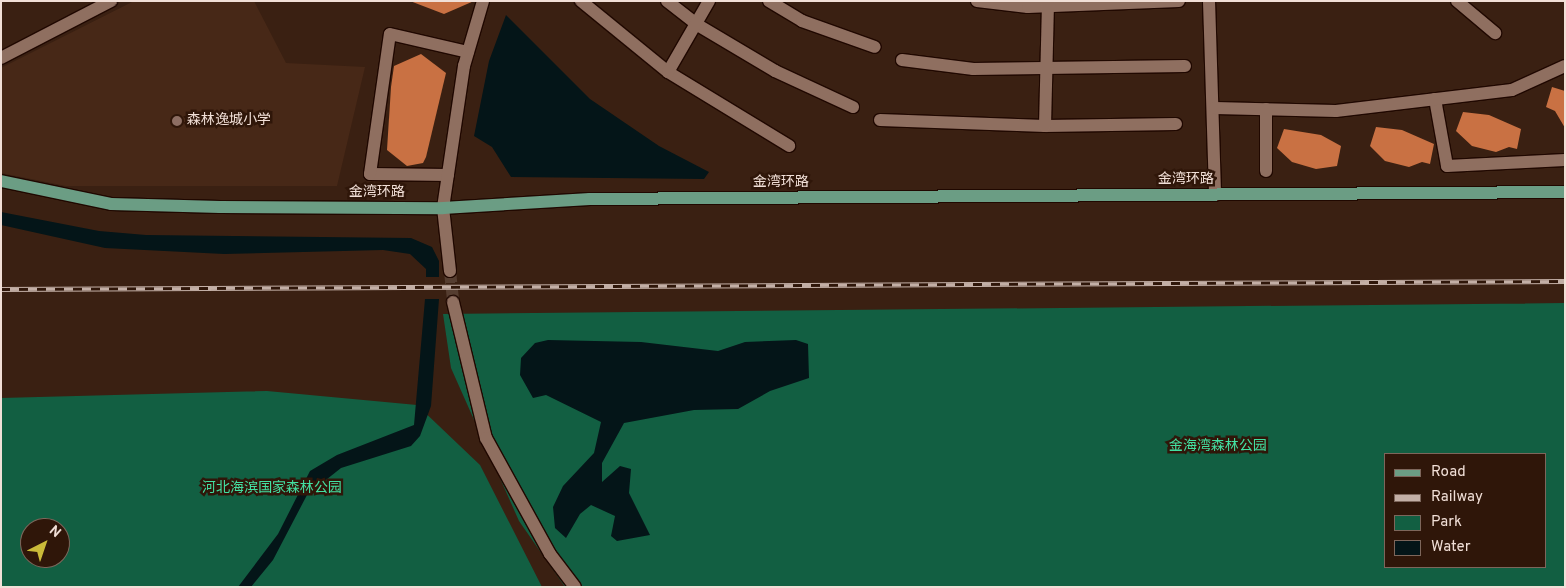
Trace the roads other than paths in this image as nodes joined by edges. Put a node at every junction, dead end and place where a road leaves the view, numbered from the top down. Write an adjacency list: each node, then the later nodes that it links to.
1 (111, 1): 16 (street)
2 (483, 1): 15 (street)
3 (581, 1): 21 (street)
4 (667, 1): 12 (street)
5 (709, 1): 12 (street)
6 (769, 1): 14 (street)
7 (977, 1): 11 (street)
8 (1179, 1): 11 (street)
9 (1209, 1): 24 (street)
10 (1457, 1): 13 (street)
11 (1047, 4): 20 (street)
12 (696, 24): 21 (street); 23 (street)
13 (1495, 33)
14 (875, 47)
15 (468, 52): 32 (street); 32 (street)
16 (1, 58)
17 (902, 60): 20 (street)
18 (1185, 66): 20 (street)
19 (1565, 66): 22 (street)
20 (1046, 70): 28 (street)
21 (668, 72): 29 (street)
22 (1434, 99): 25 (street); 30 (street)
23 (853, 107)
24 (1215, 108): 25 (street); 35 (street)
25 (1266, 110): 31 (street)
26 (880, 120): 28 (street)
27 (1176, 124): 28 (street)
28 (1045, 126)
29 (789, 146)
30 (1565, 160)
31 (1266, 171)
32 (448, 175): 36 (street)
33 (1, 181): 36 (main road, 金湾环路)
34 (1565, 192): 35 (main road, 金湾环路)
35 (1216, 195): 36 (main road, 金湾环路)
36 (443, 208): 37 (street)
37 (450, 271)
38 (453, 302): 39 (street)
39 (575, 587)

